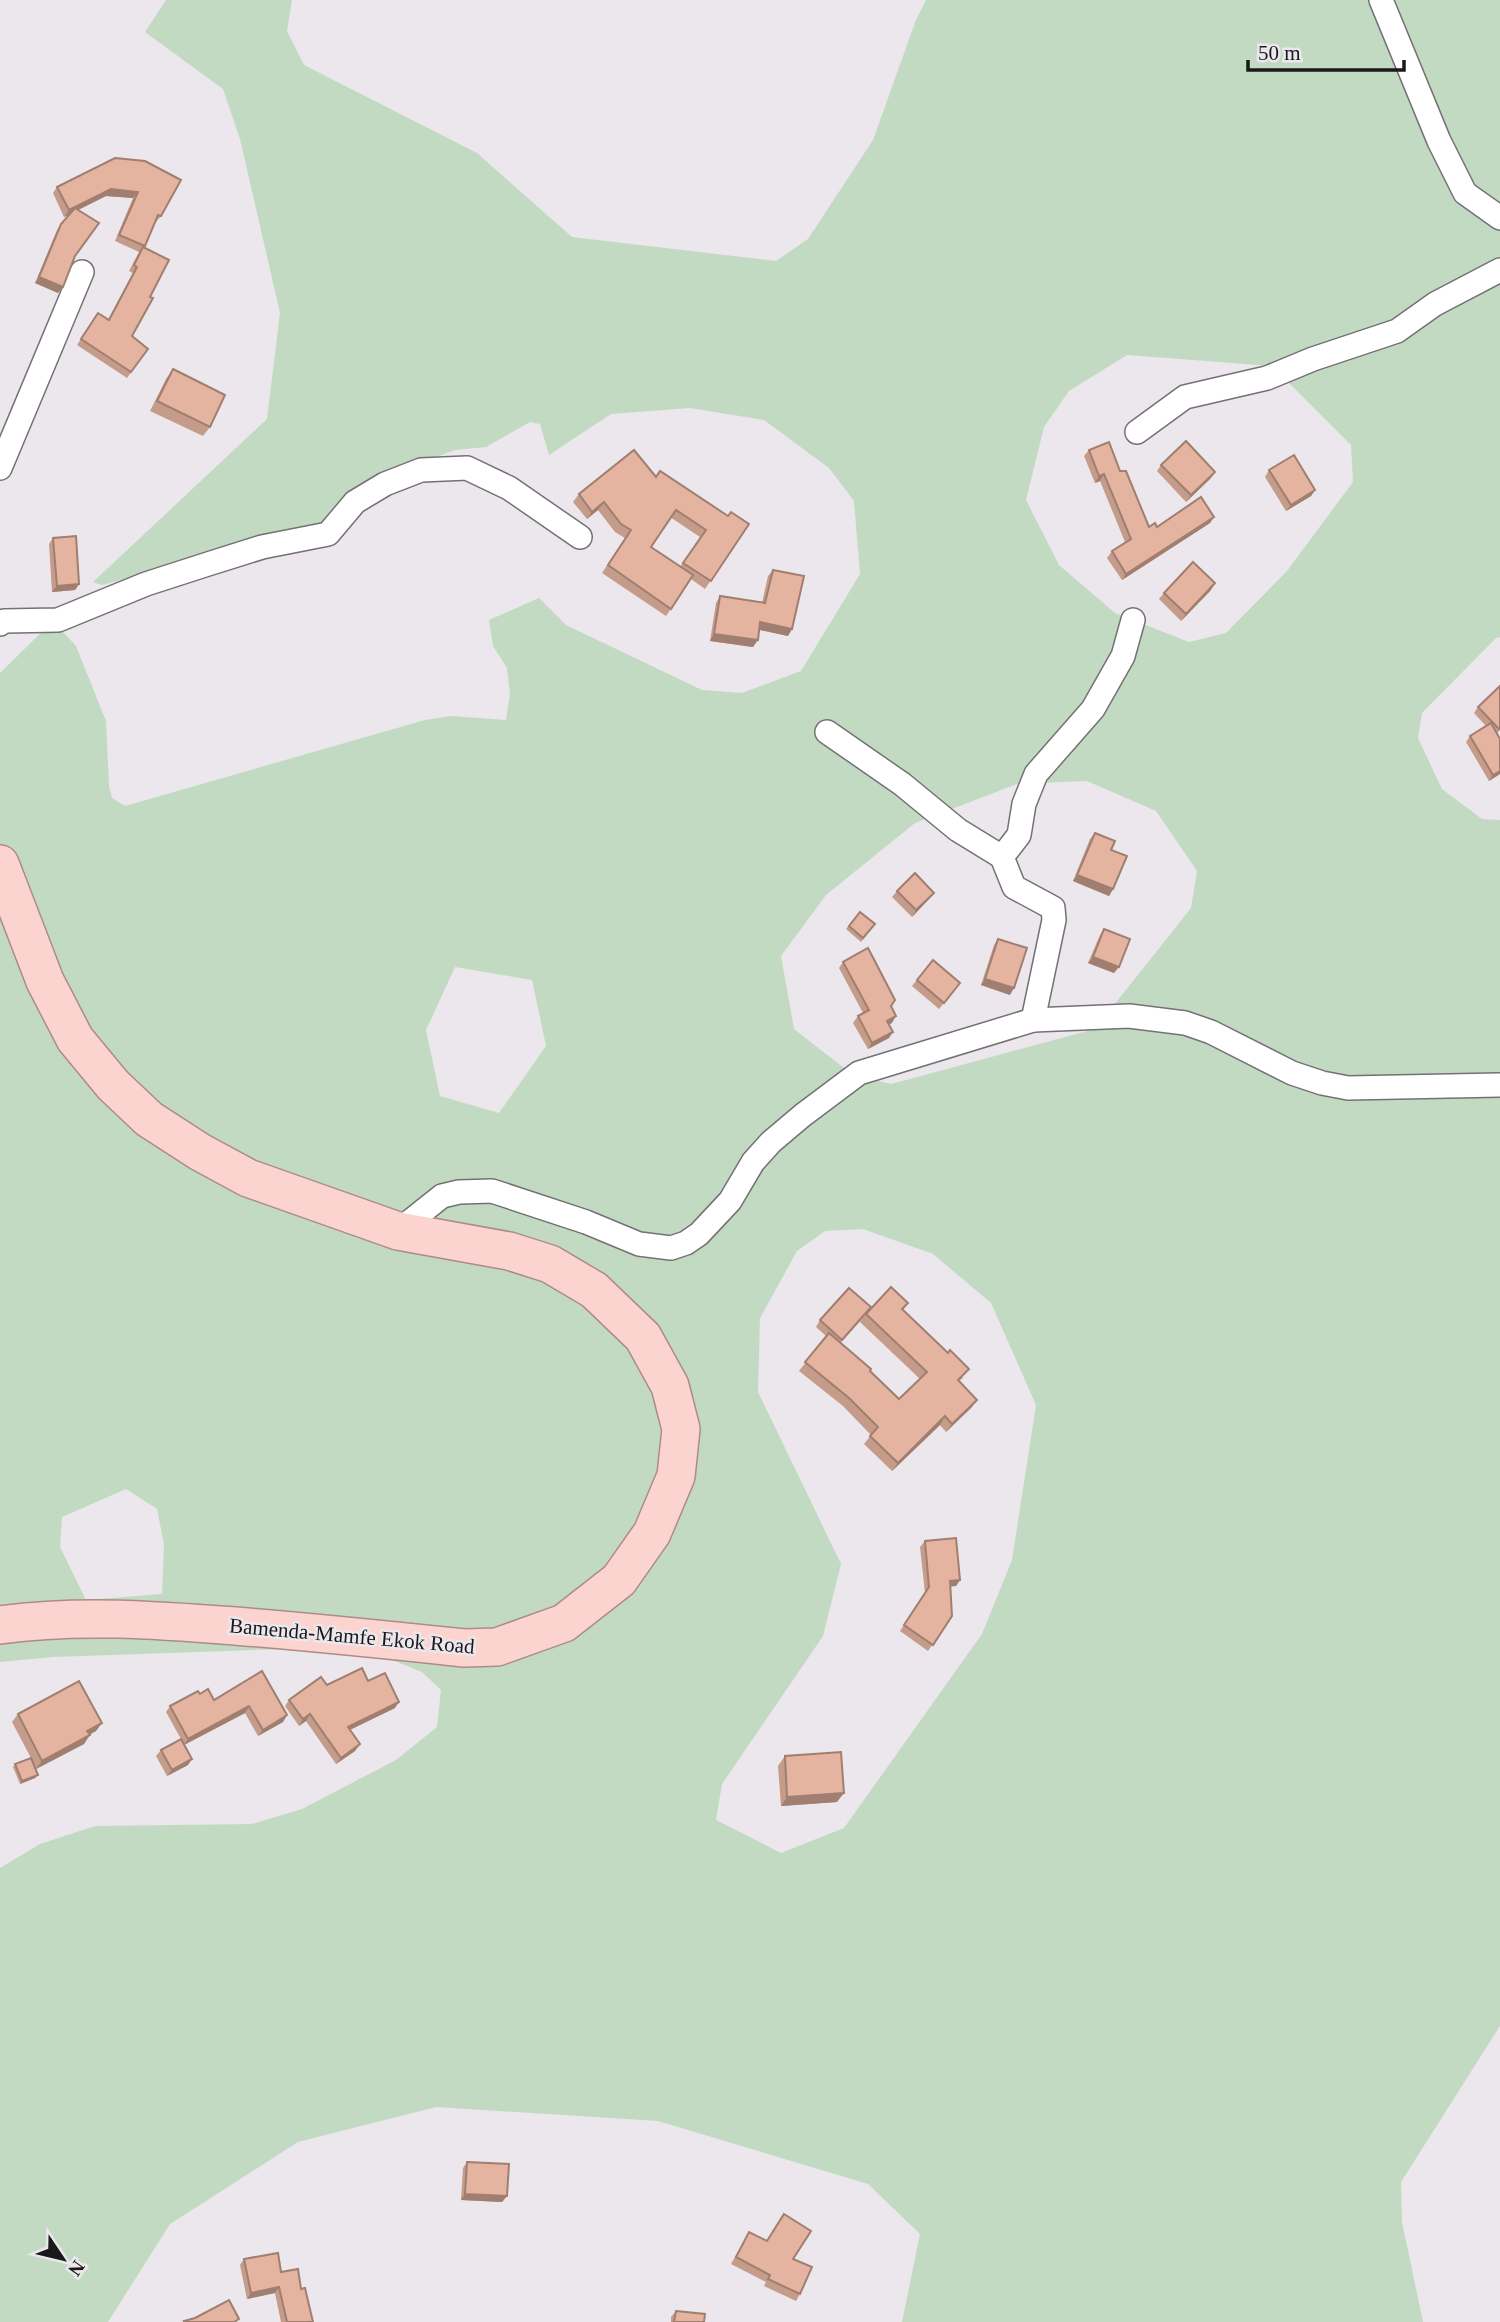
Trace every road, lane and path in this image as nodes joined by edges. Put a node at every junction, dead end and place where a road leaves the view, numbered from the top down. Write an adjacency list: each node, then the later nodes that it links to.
1 (1381, 0): 2 (street)
2 (1500, 218)
3 (1500, 270): 5 (street)
4 (82, 272): 6 (street)
5 (1137, 432)
6 (0, 468)
7 (580, 537): 9 (street)
8 (1133, 620): 11 (street)
9 (0, 624)
10 (827, 732): 11 (street)
11 (1002, 857): 13 (street)
12 (0, 864): 15 (highway, Bamenda-Mamfe Ekok Road)
13 (1033, 1020): 14 (street); 15 (street)
14 (1500, 1085)
15 (398, 1231): 16 (highway, Bamenda-Mamfe Ekok Road)
16 (0, 1625)

